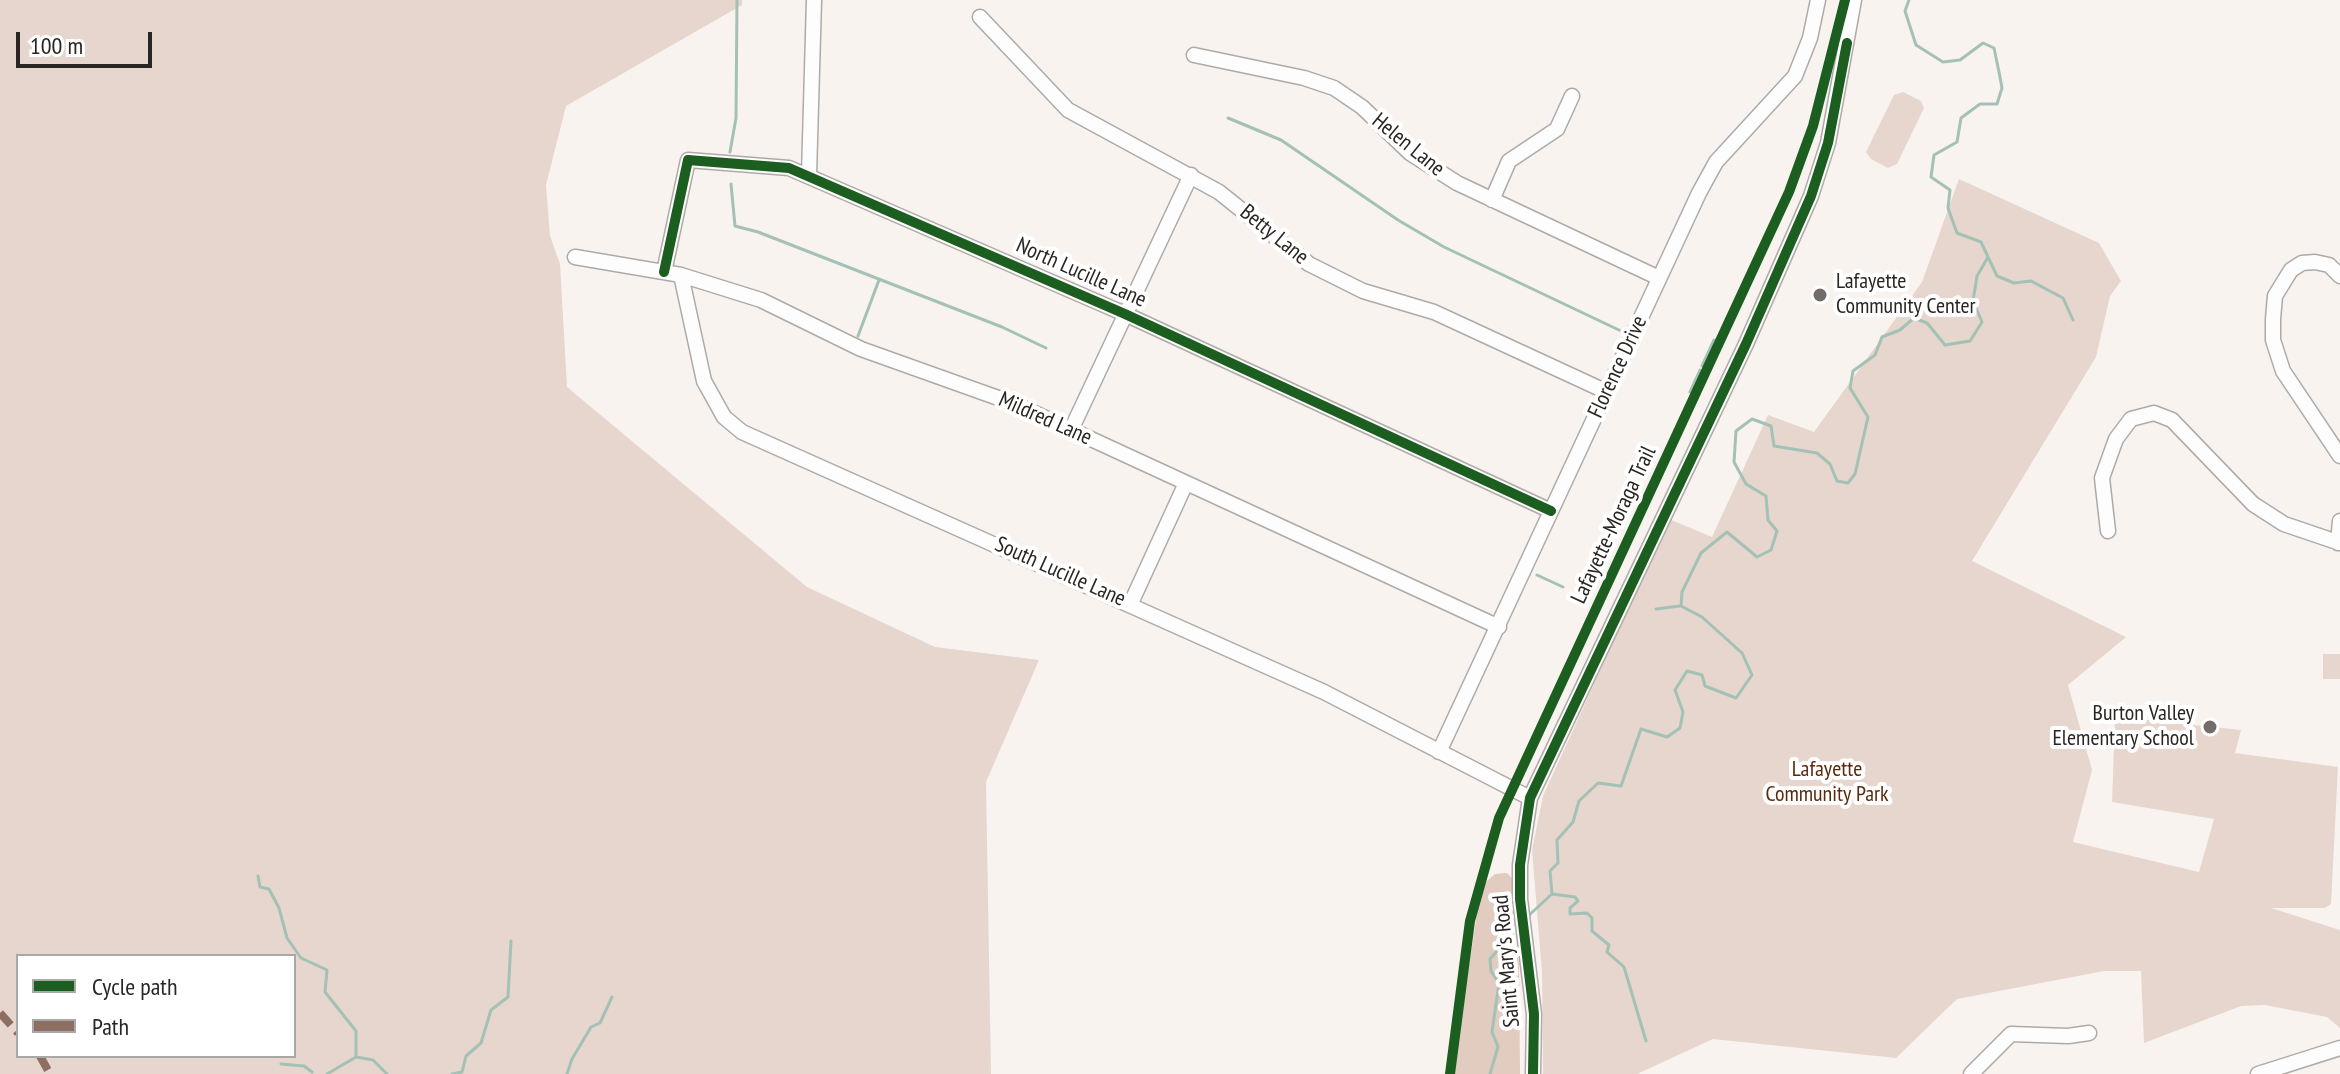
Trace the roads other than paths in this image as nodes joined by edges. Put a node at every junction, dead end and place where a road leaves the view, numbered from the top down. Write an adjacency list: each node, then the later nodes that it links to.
1 (814, 0): 7 (street)
2 (1818, 0): 14 (street, Florence Drive)
3 (1854, 0): 27 (street, Saint Mary's Road)
4 (980, 17): 8 (street, Betty Lane)
5 (1194, 55): 9 (street, Helen Lane)
6 (1572, 96): 9 (street)
7 (809, 175): 11 (street, North Lucille Lane); 15 (street, North Lucille Lane)
8 (1191, 175): 15 (street); 16 (street, Betty Lane)
9 (1492, 200): 14 (street, Helen Lane)
10 (575, 257): 11 (street, Mildred Lane)
11 (664, 272): 12 (street, Mildred Lane)
12 (681, 275): 17 (street, Mildred Lane); 24 (street, South Lucille Lane)
13 (2340, 276): 18 (street)
14 (1659, 278): 16 (street, Florence Drive)
15 (1125, 314): 17 (street); 20 (street, North Lucille Lane)
16 (1607, 392): 20 (street, Florence Drive)
17 (1071, 430): 19 (street, Mildred Lane)
18 (2340, 456)
19 (1186, 483): 24 (street); 25 (street, Mildred Lane)
20 (1551, 511): 25 (street, Florence Drive)
21 (2340, 521): 23 (street)
22 (2108, 531): 23 (street)
23 (2339, 543)
24 (1131, 603): 26 (street, South Lucille Lane)
25 (1499, 627): 26 (street, Florence Drive)
26 (1439, 752): 27 (street, South Lucille Lane)
27 (1530, 798): 31 (street, Saint Mary's Road)
28 (2089, 1033): 32 (street)
29 (2340, 1048): 30 (street)
30 (2266, 1073)
31 (1533, 1074)
32 (1971, 1074)

